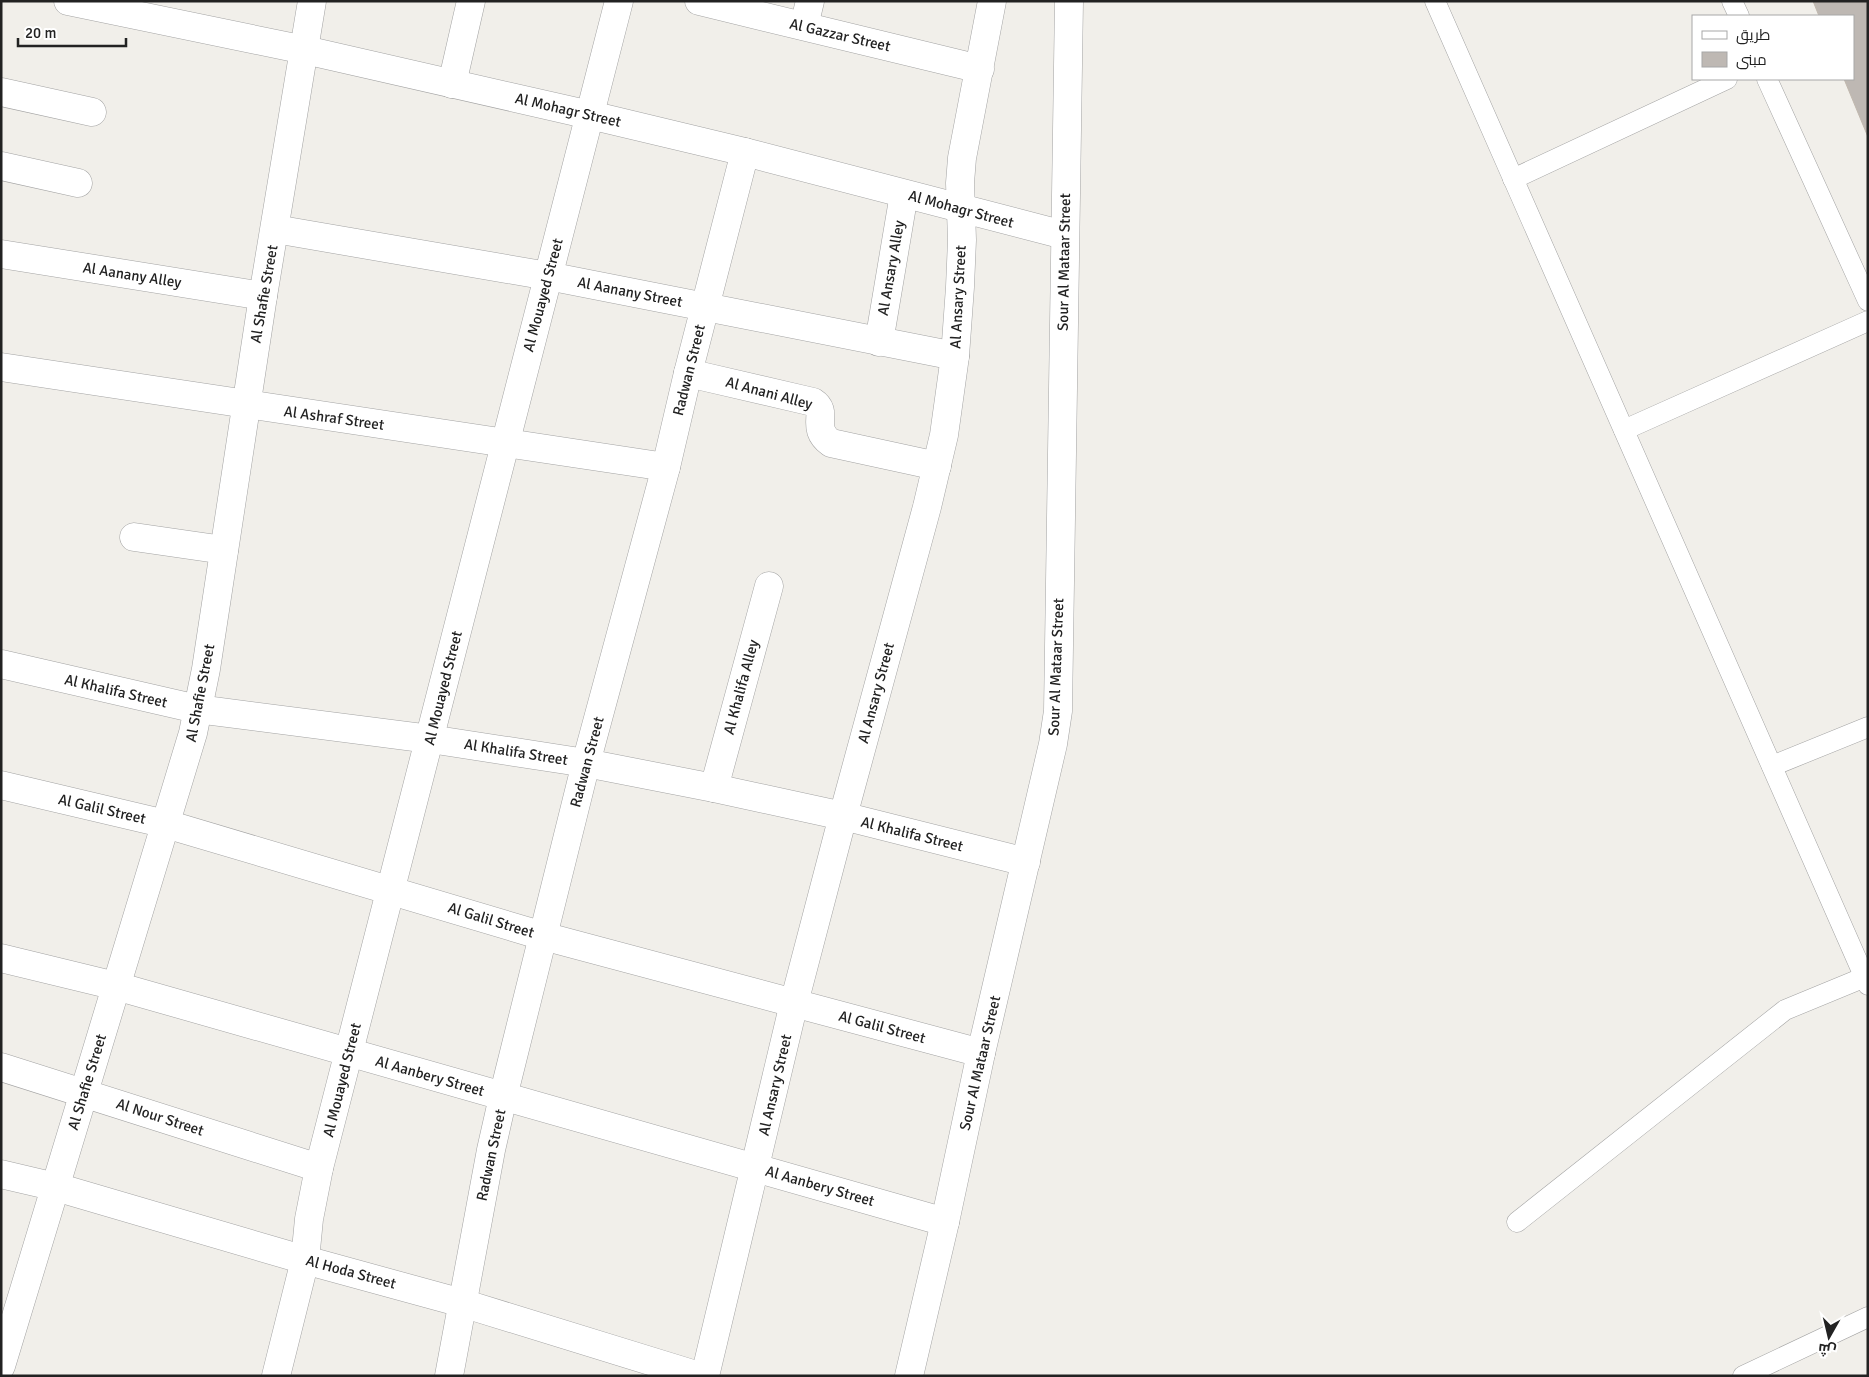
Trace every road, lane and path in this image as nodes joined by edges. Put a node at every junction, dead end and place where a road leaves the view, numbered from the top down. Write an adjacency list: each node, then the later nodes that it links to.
1 (68, 1): 12 (street, Al Mohagr Street)
2 (312, 1): 12 (street, Al Shafie Street)
3 (471, 1): 16 (street)
4 (619, 1): 19 (street, Al Mouayed Street)
5 (699, 1): 10 (street, Al Gazzar Street)
6 (992, 1): 13 (street, Al Ansary Street)
7 (1069, 1): 27 (street, Sour Al Mataar Street)
8 (1435, 1): 22 (lane)
9 (1732, 1): 11 (lane)
10 (807, 14): 13 (street, Al Gazzar Street)
11 (1739, 15)
12 (305, 50): 16 (street, Al Mohagr Street); 26 (street, Al Shafie Street)
13 (980, 69): 25 (street, Al Ansary Street)
14 (1725, 80): 22 (lane)
15 (1767, 80): 31 (lane)
16 (452, 84): 19 (street, Al Mohagr Street)
17 (1, 92): 18 (street)
18 (92, 112)
19 (590, 115): 20 (street, Al Mohagr Street); 29 (street, Al Mouayed Street)
20 (745, 152): 24 (street, Al Mohagr Street); 32 (street, Radwan Street)
21 (1, 166): 23 (street)
22 (1514, 179): 39 (lane)
23 (78, 183)
24 (904, 194): 25 (street, Al Mohagr Street); 34 (street, Al Ansary Alley)
25 (961, 210): 27 (street, Al Mohagr Street); 35 (street, Al Ansary Street)
26 (275, 229): 29 (street, Al Aanany Street); 30 (street, Al Shafie Street)
27 (1064, 235): 56 (street, Sour Al Mataar Street)
28 (1, 254): 30 (street, Al Aanany Alley)
29 (548, 276): 32 (street, Al Aanany Street); 40 (street, Al Mouayed Street)
30 (263, 296): 38 (street, Al Shafie Street)
31 (1867, 296)
32 (705, 306): 34 (street, Al Aanany Street); 37 (street, Radwan Street)
33 (1868, 321): 39 (lane)
34 (879, 342): 35 (street, Al Aanany Street)
35 (955, 356): 41 (street, Al Ansary Street)
36 (1, 367): 38 (street, Al Ashraf Street)
37 (688, 373): 41 (street, Al Anani Alley); 42 (street, Radwan Street)
38 (246, 405): 40 (street, Al Ashraf Street); 44 (street, Al Shafie Street)
39 (1624, 430): 51 (lane)
40 (505, 442): 42 (street, Al Ashraf Street); 49 (street, Al Mouayed Street)
41 (937, 466): 54 (street, Al Ansary Street)
42 (666, 467): 50 (street, Radwan Street)
43 (134, 537): 44 (street)
44 (224, 550): 47 (street, Al Shafie Street)
45 (769, 586): 53 (street, Al Khalifa Alley)
46 (1, 664): 47 (street, Al Khalifa Street)
47 (197, 710): 49 (street, Al Khalifa Street); 55 (street, Al Shafie Street)
48 (1868, 727): 51 (lane)
49 (430, 739): 50 (street, Al Khalifa Street); 57 (street, Al Mouayed Street)
50 (586, 763): 53 (street, Al Khalifa Street); 58 (street, Radwan Street)
51 (1772, 766): 60 (lane)
52 (1, 785): 55 (street, Al Galil Street)
53 (714, 788): 54 (street, Al Khalifa Street)
54 (843, 816): 56 (street, Al Khalifa Street); 62 (street, Al Ansary Street)
55 (166, 824): 57 (street, Al Galil Street); 61 (street, Al Shafie Street)
56 (1026, 862): 64 (street, Sour Al Mataar Street)
57 (391, 890): 58 (street, Al Galil Street); 63 (street, Al Mouayed Street)
58 (543, 936): 62 (street, Al Galil Street); 67 (street, Radwan Street)
59 (1, 958): 61 (street, Al Aanbery Street)
60 (1866, 981): 73 (lane)
61 (116, 986): 63 (street, Al Aanbery Street); 66 (street, Al Shafie Street)
62 (794, 1003): 64 (street, Al Galil Street); 69 (street, Al Ansary Street)
63 (348, 1053): 67 (street, Al Aanbery Street); 68 (street, Al Mouayed Street)
64 (981, 1053): 72 (street, Sour Al Mataar Street)
65 (1, 1067): 66 (street, Al Nour Street)
66 (84, 1093): 68 (street, Al Nour Street); 71 (street, Al Shafie Street)
67 (503, 1096): 69 (street, Al Aanbery Street); 75 (street, Radwan Street)
68 (319, 1168): 74 (street, Al Mouayed Street)
69 (756, 1168): 72 (street, Al Aanbery Street); 81 (street, Al Ansary Street)
70 (1, 1174): 71 (street, Al Hoda Street)
71 (56, 1187): 74 (street, Al Hoda Street); 77 (street, Al Shafie Street)
72 (945, 1222): 82 (street, Sour Al Mataar Street)
73 (1517, 1222)
74 (305, 1260): 75 (street, Al Hoda Street); 78 (street, Al Mouayed Street)
75 (462, 1303): 79 (street, Radwan Street); 80 (street, Al Hoda Street)
76 (1868, 1317): 83 (lane)
77 (1, 1366)
78 (276, 1376)
79 (449, 1376)
80 (699, 1376)
81 (705, 1376)
82 (909, 1376)
83 (1743, 1376)

